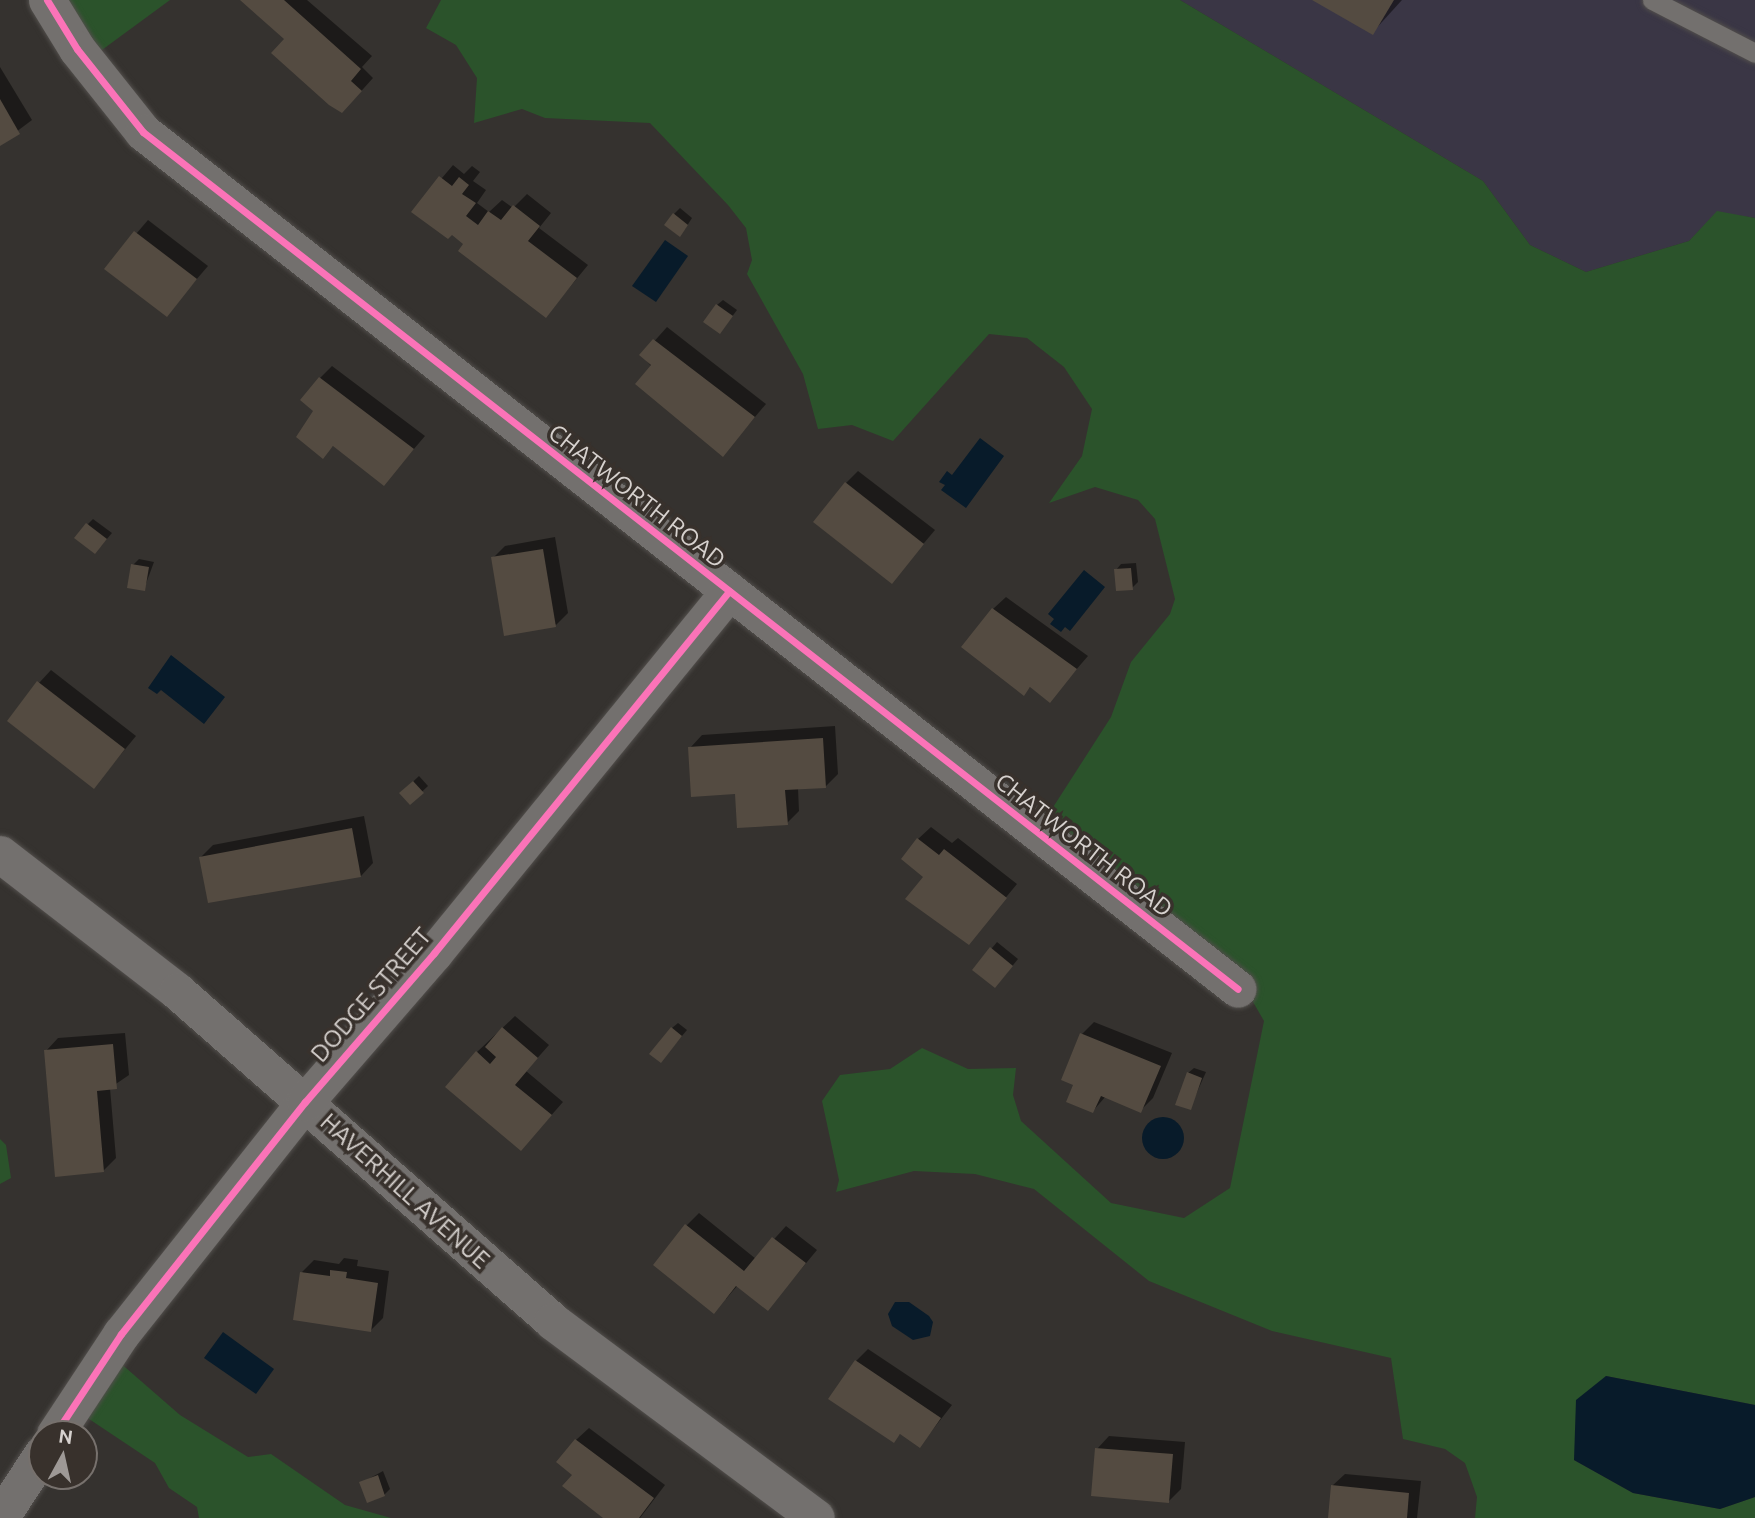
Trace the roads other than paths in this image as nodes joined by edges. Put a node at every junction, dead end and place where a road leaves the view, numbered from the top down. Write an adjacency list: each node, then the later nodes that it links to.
1 (47, 0): 4 (street, CHATWORTH ROAD)
2 (1652, 0): 3 (lane)
3 (1755, 53)
4 (729, 591): 6 (street, CHATWORTH ROAD); 7 (street, DODGE STREET)
5 (0, 854): 7 (street, HAVERHILL AVENUE)
6 (1238, 989)
7 (305, 1102): 8 (street, DODGE STREET); 11 (street, HAVERHILL AVENUE)
8 (64, 1420)
9 (28, 1475): 10 (street)
10 (0, 1518)
11 (816, 1518)

